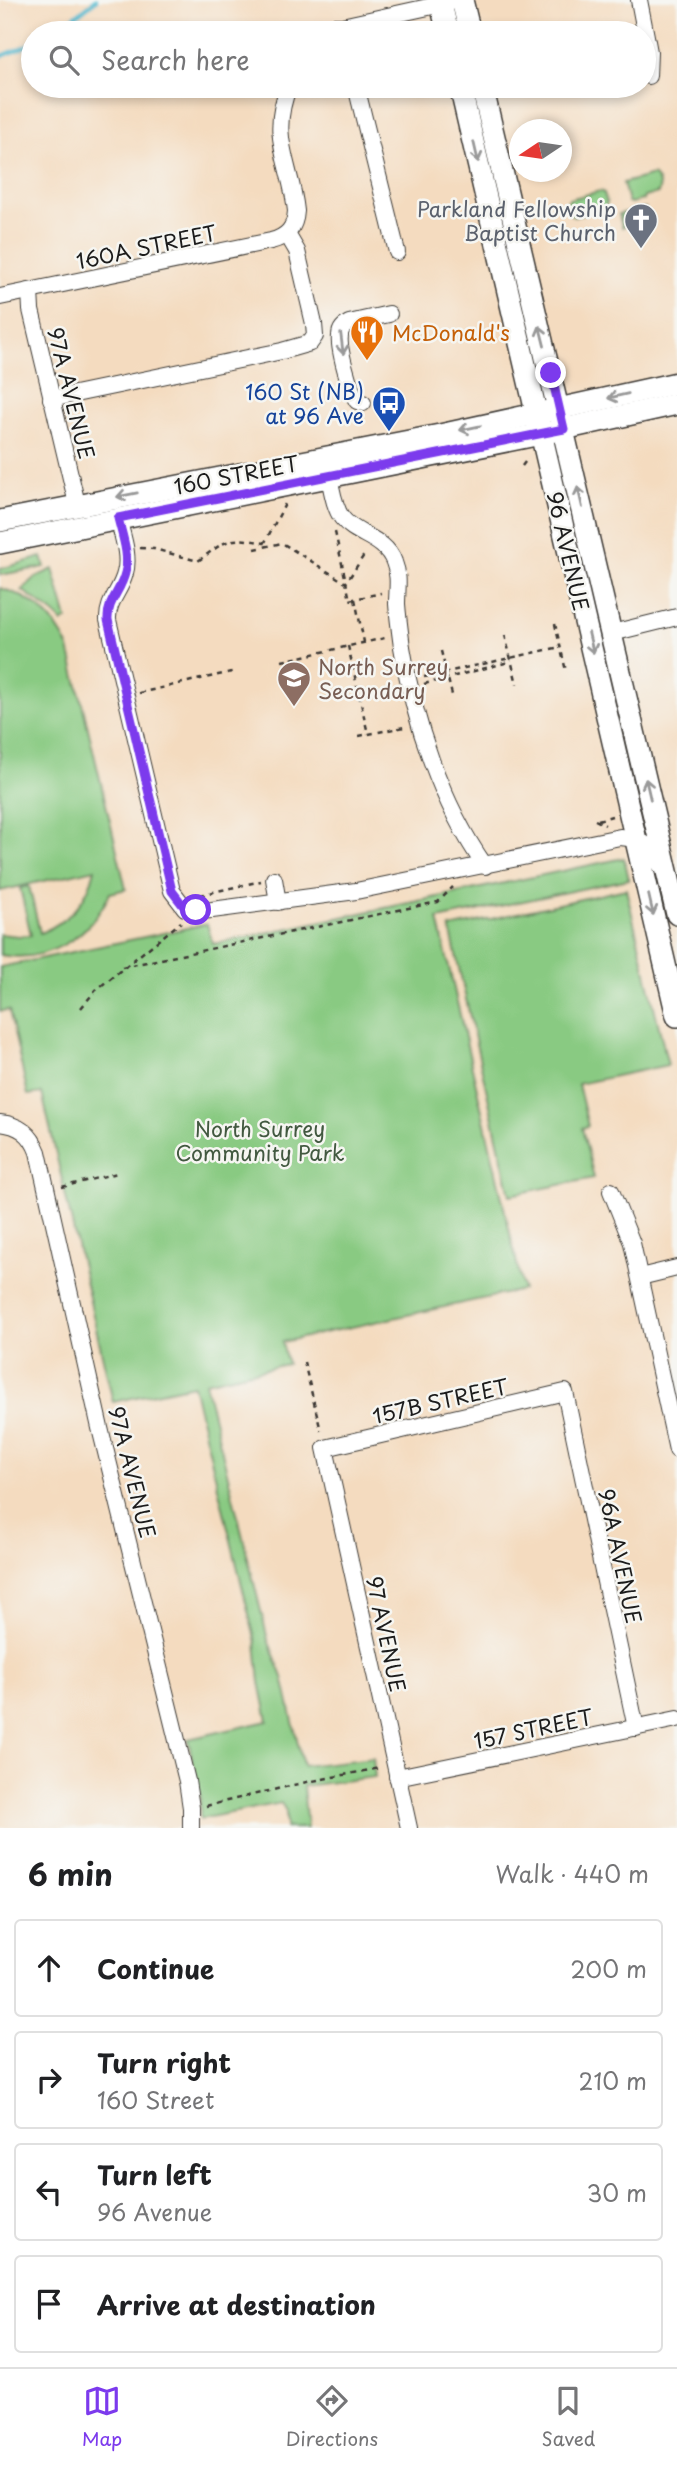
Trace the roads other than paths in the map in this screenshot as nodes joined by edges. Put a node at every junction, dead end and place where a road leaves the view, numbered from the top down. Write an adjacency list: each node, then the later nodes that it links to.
1 (639, 0): 6 (street)
2 (451, 1): 3 (street); 4 (main road); 5 (main road)
3 (374, 21)
4 (449, 21)
5 (463, 21)
6 (643, 21)
7 (286, 98): 11 (street)
8 (359, 98): 12 (street)
9 (463, 98): 21 (main road, 96 AVENUE, one-way to 21)
10 (485, 98): 20 (main road, 96 AVENUE, one-way to 10)
11 (290, 230): 13 (street, 160A STREET); 17 (street)
12 (397, 251)
13 (30, 291): 14 (street, 160A STREET); 17 (street, 97A AVENUE)
14 (0, 297)
15 (389, 314): 18 (street, one-way to 18)
16 (677, 383): 20 (main road, 160 STREET, one-way to 20)
17 (51, 399): 23 (street, 97A AVENUE)
18 (363, 403)
19 (677, 404): 20 (main road, 160 STREET)
20 (562, 419): 21 (main road, 160 STREET); 28 (main road, 96 AVENUE, one-way to 20)
21 (539, 424): 22 (main road, 160 STREET); 23 (main road, 160 STREET, one-way to 23); 29 (main road, 96 AVENUE, one-way to 29)
22 (329, 477): 24 (main road, 160 STREET); 30 (street)
23 (77, 504): 25 (main road, 160 STREET)
24 (118, 518): 26 (main road, 160 STREET); 33 (street)
25 (0, 520)
26 (0, 543)
27 (677, 617): 28 (street)
28 (612, 633): 32 (main road, 96 AVENUE, one-way to 28)
29 (635, 839): 30 (street); 32 (street); 35 (main road, 96 AVENUE, one-way to 35)
30 (485, 866): 33 (street)
31 (270, 879): 33 (street)
32 (669, 880): 34 (main road, 96 AVENUE)
33 (278, 902)
34 (676, 907)
35 (677, 1016)
36 (0, 1123): 46 (street, 97A AVENUE)
37 (611, 1191): 39 (street)
38 (677, 1268): 39 (street)
39 (640, 1276): 42 (street)
40 (565, 1392): 41 (street, 157B STREET); 44 (street, 96A AVENUE)
41 (325, 1448): 45 (street, 97 AVENUE)
42 (677, 1450)
43 (677, 1719): 44 (street, 157 STREET)
44 (636, 1728): 45 (street, 157 STREET)
45 (390, 1772): 47 (street, 97 AVENUE)
46 (187, 1827)
47 (409, 1828)

